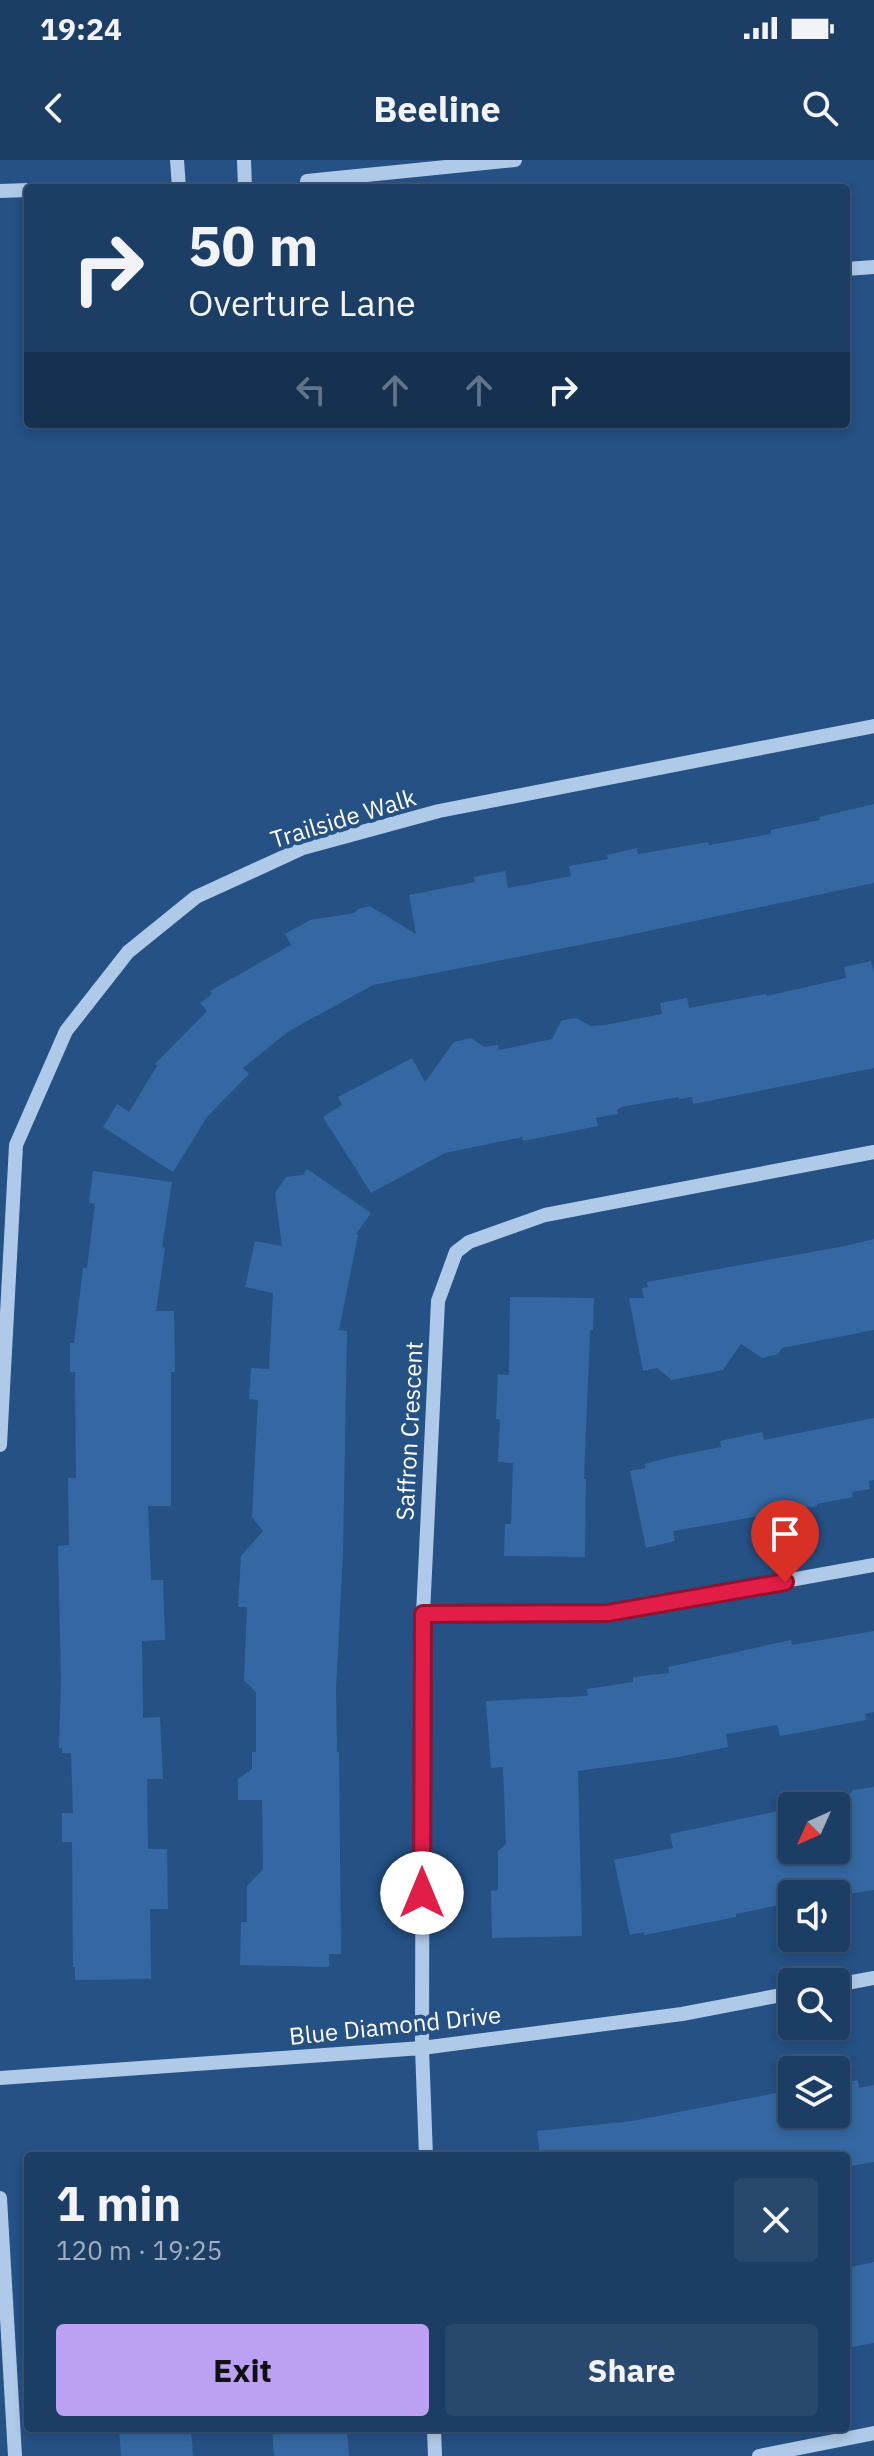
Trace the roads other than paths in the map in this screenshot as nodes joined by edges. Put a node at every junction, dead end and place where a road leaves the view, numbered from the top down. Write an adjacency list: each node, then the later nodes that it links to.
1 (177, 160): 4 (street)
2 (244, 160): 5 (street)
3 (515, 160): 6 (street)
4 (179, 184)
5 (245, 184)
6 (307, 184)
7 (24, 190): 8 (street)
8 (0, 191)
9 (874, 267): 10 (street)
10 (850, 269)
11 (874, 726): 13 (street, Trailside Walk)
12 (874, 1152): 15 (street, Saffron Crescent)
13 (0, 1445)
14 (874, 1565): 15 (street)
15 (423, 1614): 19 (street, Saffron Crescent)
16 (874, 1978): 17 (street)
17 (850, 1982)
18 (778, 1996): 19 (street, Blue Diamond Drive)
19 (422, 2048): 20 (street, Blue Diamond Drive); 21 (street, Saffron Crescent)
20 (0, 2078)
21 (426, 2152)
22 (0, 2198): 25 (street)
23 (434, 2432): 26 (street)
24 (874, 2433): 27 (street)
25 (15, 2456)
26 (435, 2456)
27 (759, 2456)

